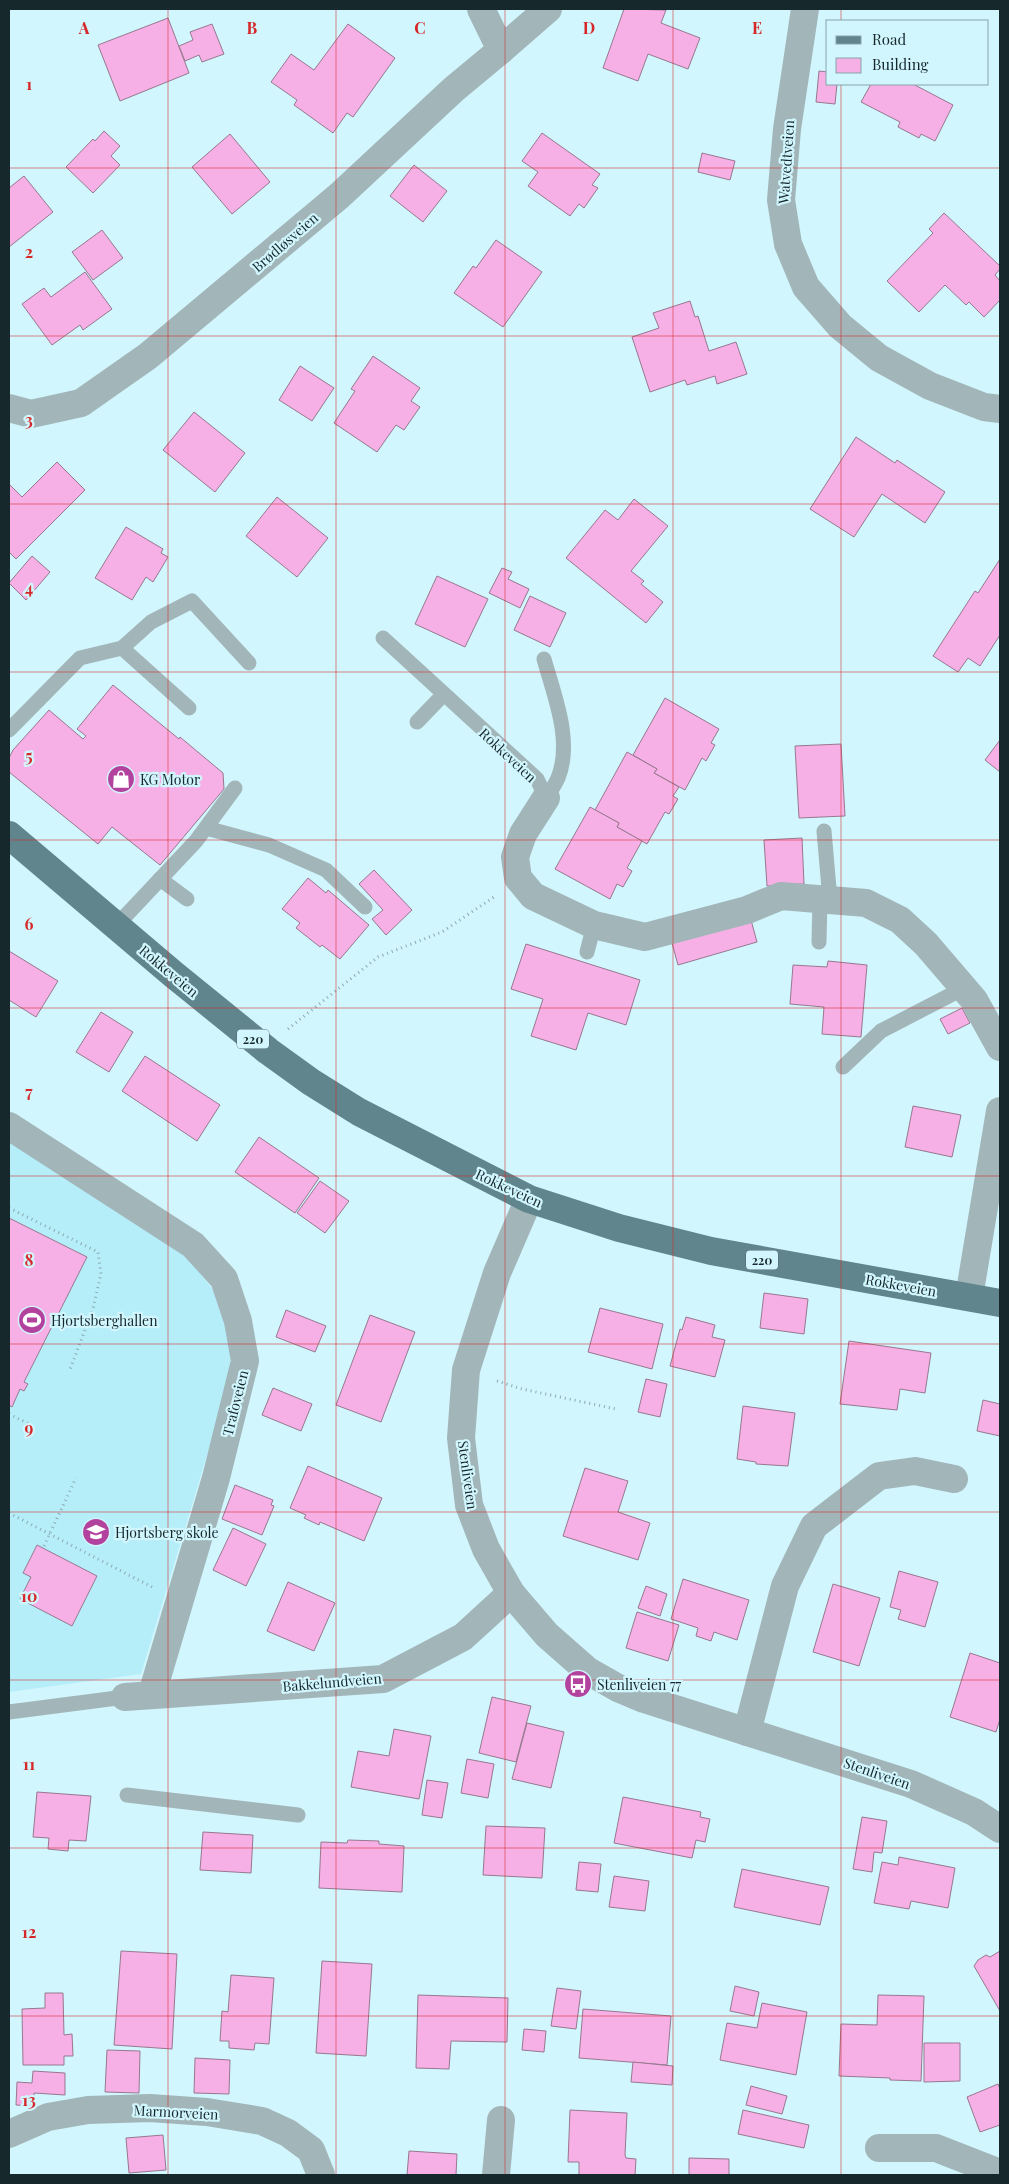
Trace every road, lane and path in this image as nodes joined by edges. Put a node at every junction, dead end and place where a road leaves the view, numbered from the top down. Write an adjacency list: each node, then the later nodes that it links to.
1 (481, 9): 4 (street)
2 (548, 9): 4 (street)
3 (805, 9): 6 (street, Watvedtveien)
4 (501, 50): 5 (street, Brødløsveien)
5 (9, 408)
6 (1000, 409)
7 (383, 638): 11 (lane, Rokkeveien)
8 (122, 648): 10 (lane); 12 (lane); 14 (lane)
9 (544, 658): 16 (lane)
10 (248, 663)
11 (443, 695): 13 (lane); 16 (lane, Rokkeveien)
12 (190, 708)
13 (417, 722)
14 (9, 730)
15 (235, 788): 17 (lane)
16 (546, 798): 20 (street)
17 (206, 828): 21 (lane); 24 (lane)
18 (824, 831): 23 (lane)
19 (9, 835): 26 (main road, Rokkeveien / 220)
20 (518, 878): 25 (street); 31 (path)
21 (160, 879): 22 (lane); 26 (lane)
22 (187, 899)
23 (825, 900): 25 (street); 27 (lane); 29 (street)
24 (365, 907)
25 (594, 924): 28 (lane)
26 (116, 926): 31 (main road, Rokkeveien / 220)
27 (819, 942)
28 (587, 952)
29 (964, 988): 30 (street); 32 (lane)
30 (1000, 1047)
31 (268, 1051): 35 (main road, Rokkeveien / 220)
32 (843, 1067)
33 (1000, 1111): 37 (street)
34 (9, 1126): 50 (street, Trafoveien)
35 (529, 1199): 37 (main road, Rokkeveien / 220); 39 (street, Stenliveien)
36 (9, 1208): 40 (path)
37 (970, 1297): 38 (main road, Rokkeveien / 220)
38 (1000, 1303)
39 (466, 1370): 41 (path); 49 (street, Stenliveien)
40 (69, 1372)
41 (616, 1409)
42 (9, 1414): 43 (path)
43 (35, 1427)
44 (76, 1478): 47 (path)
45 (954, 1479): 54 (street)
46 (9, 1513): 47 (path)
47 (50, 1534): 48 (path); 50 (path)
48 (44, 1546)
49 (511, 1593): 51 (street, Bakkelundveien); 54 (street, Stenliveien)
50 (179, 1601): 51 (street, Trafoveien)
51 (152, 1694): 52 (street, Bakkelundveien)
52 (125, 1697): 53 (lane)
53 (9, 1712)
54 (747, 1732): 57 (street, Stenliveien)
55 (127, 1795): 56 (lane)
56 (298, 1815)
57 (1000, 1829)
58 (501, 2120): 63 (street)
59 (9, 2134): 62 (street, Marmorveien)
60 (879, 2148): 61 (street)
61 (1000, 2173)
62 (322, 2175)
63 (496, 2175)

